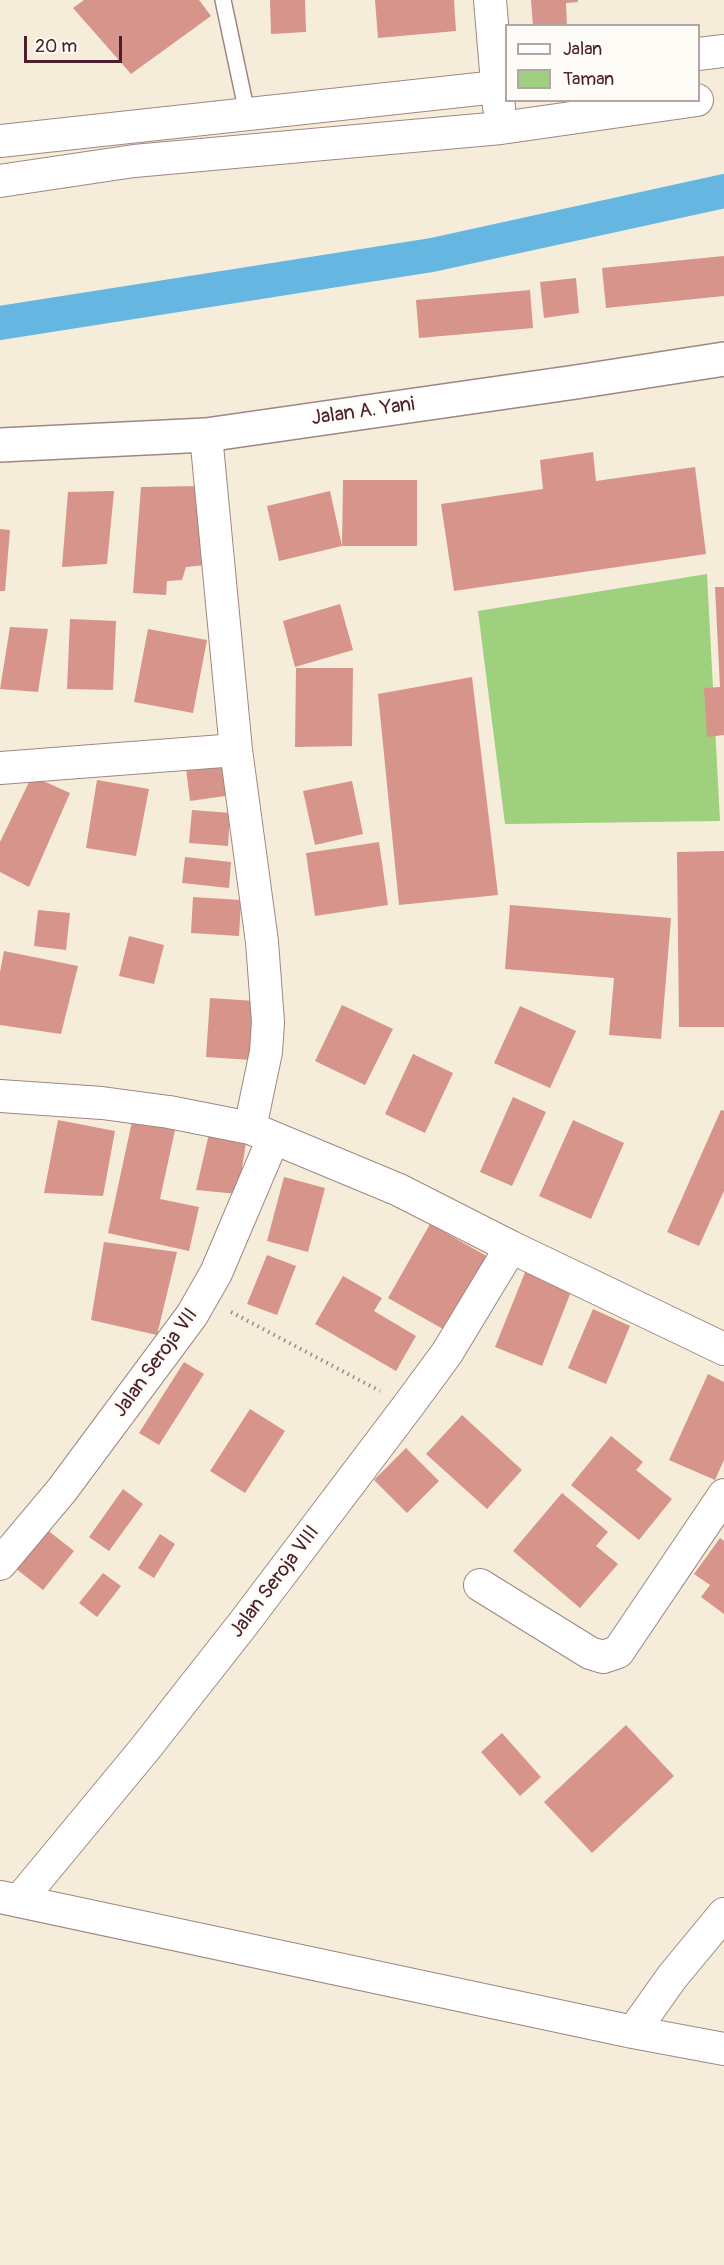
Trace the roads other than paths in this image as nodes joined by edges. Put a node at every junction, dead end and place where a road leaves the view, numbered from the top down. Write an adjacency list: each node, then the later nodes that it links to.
1 (223, 0): 9 (lane)
2 (490, 0): 5 (street)
3 (724, 51): 4 (street)
4 (700, 54)
5 (501, 86): 9 (street); 10 (street)
6 (724, 97): 7 (street)
7 (700, 100)
8 (684, 102): 10 (street)
9 (255, 112): 11 (street); 12 (street)
10 (501, 128): 12 (street)
11 (0, 141)
12 (266, 149): 13 (street)
13 (0, 181)
14 (724, 359): 15 (highway, Jalan A. Yani)
15 (206, 435): 16 (highway, Jalan A. Yani); 17 (street, Jalan Seroja VII)
16 (0, 445)
17 (236, 750): 18 (street); 20 (street, Jalan Seroja VII)
18 (0, 768)
19 (0, 1096): 20 (street)
20 (262, 1133): 21 (street); 24 (street, Jalan Seroja VII)
21 (511, 1247): 22 (street); 26 (street, Jalan Seroja VIII)
22 (724, 1349)
23 (724, 1495): 25 (street)
24 (0, 1564)
25 (480, 1585)
26 (9, 1899): 28 (street)
27 (724, 1914): 28 (street)
28 (633, 2032): 29 (street)
29 (724, 2049)

